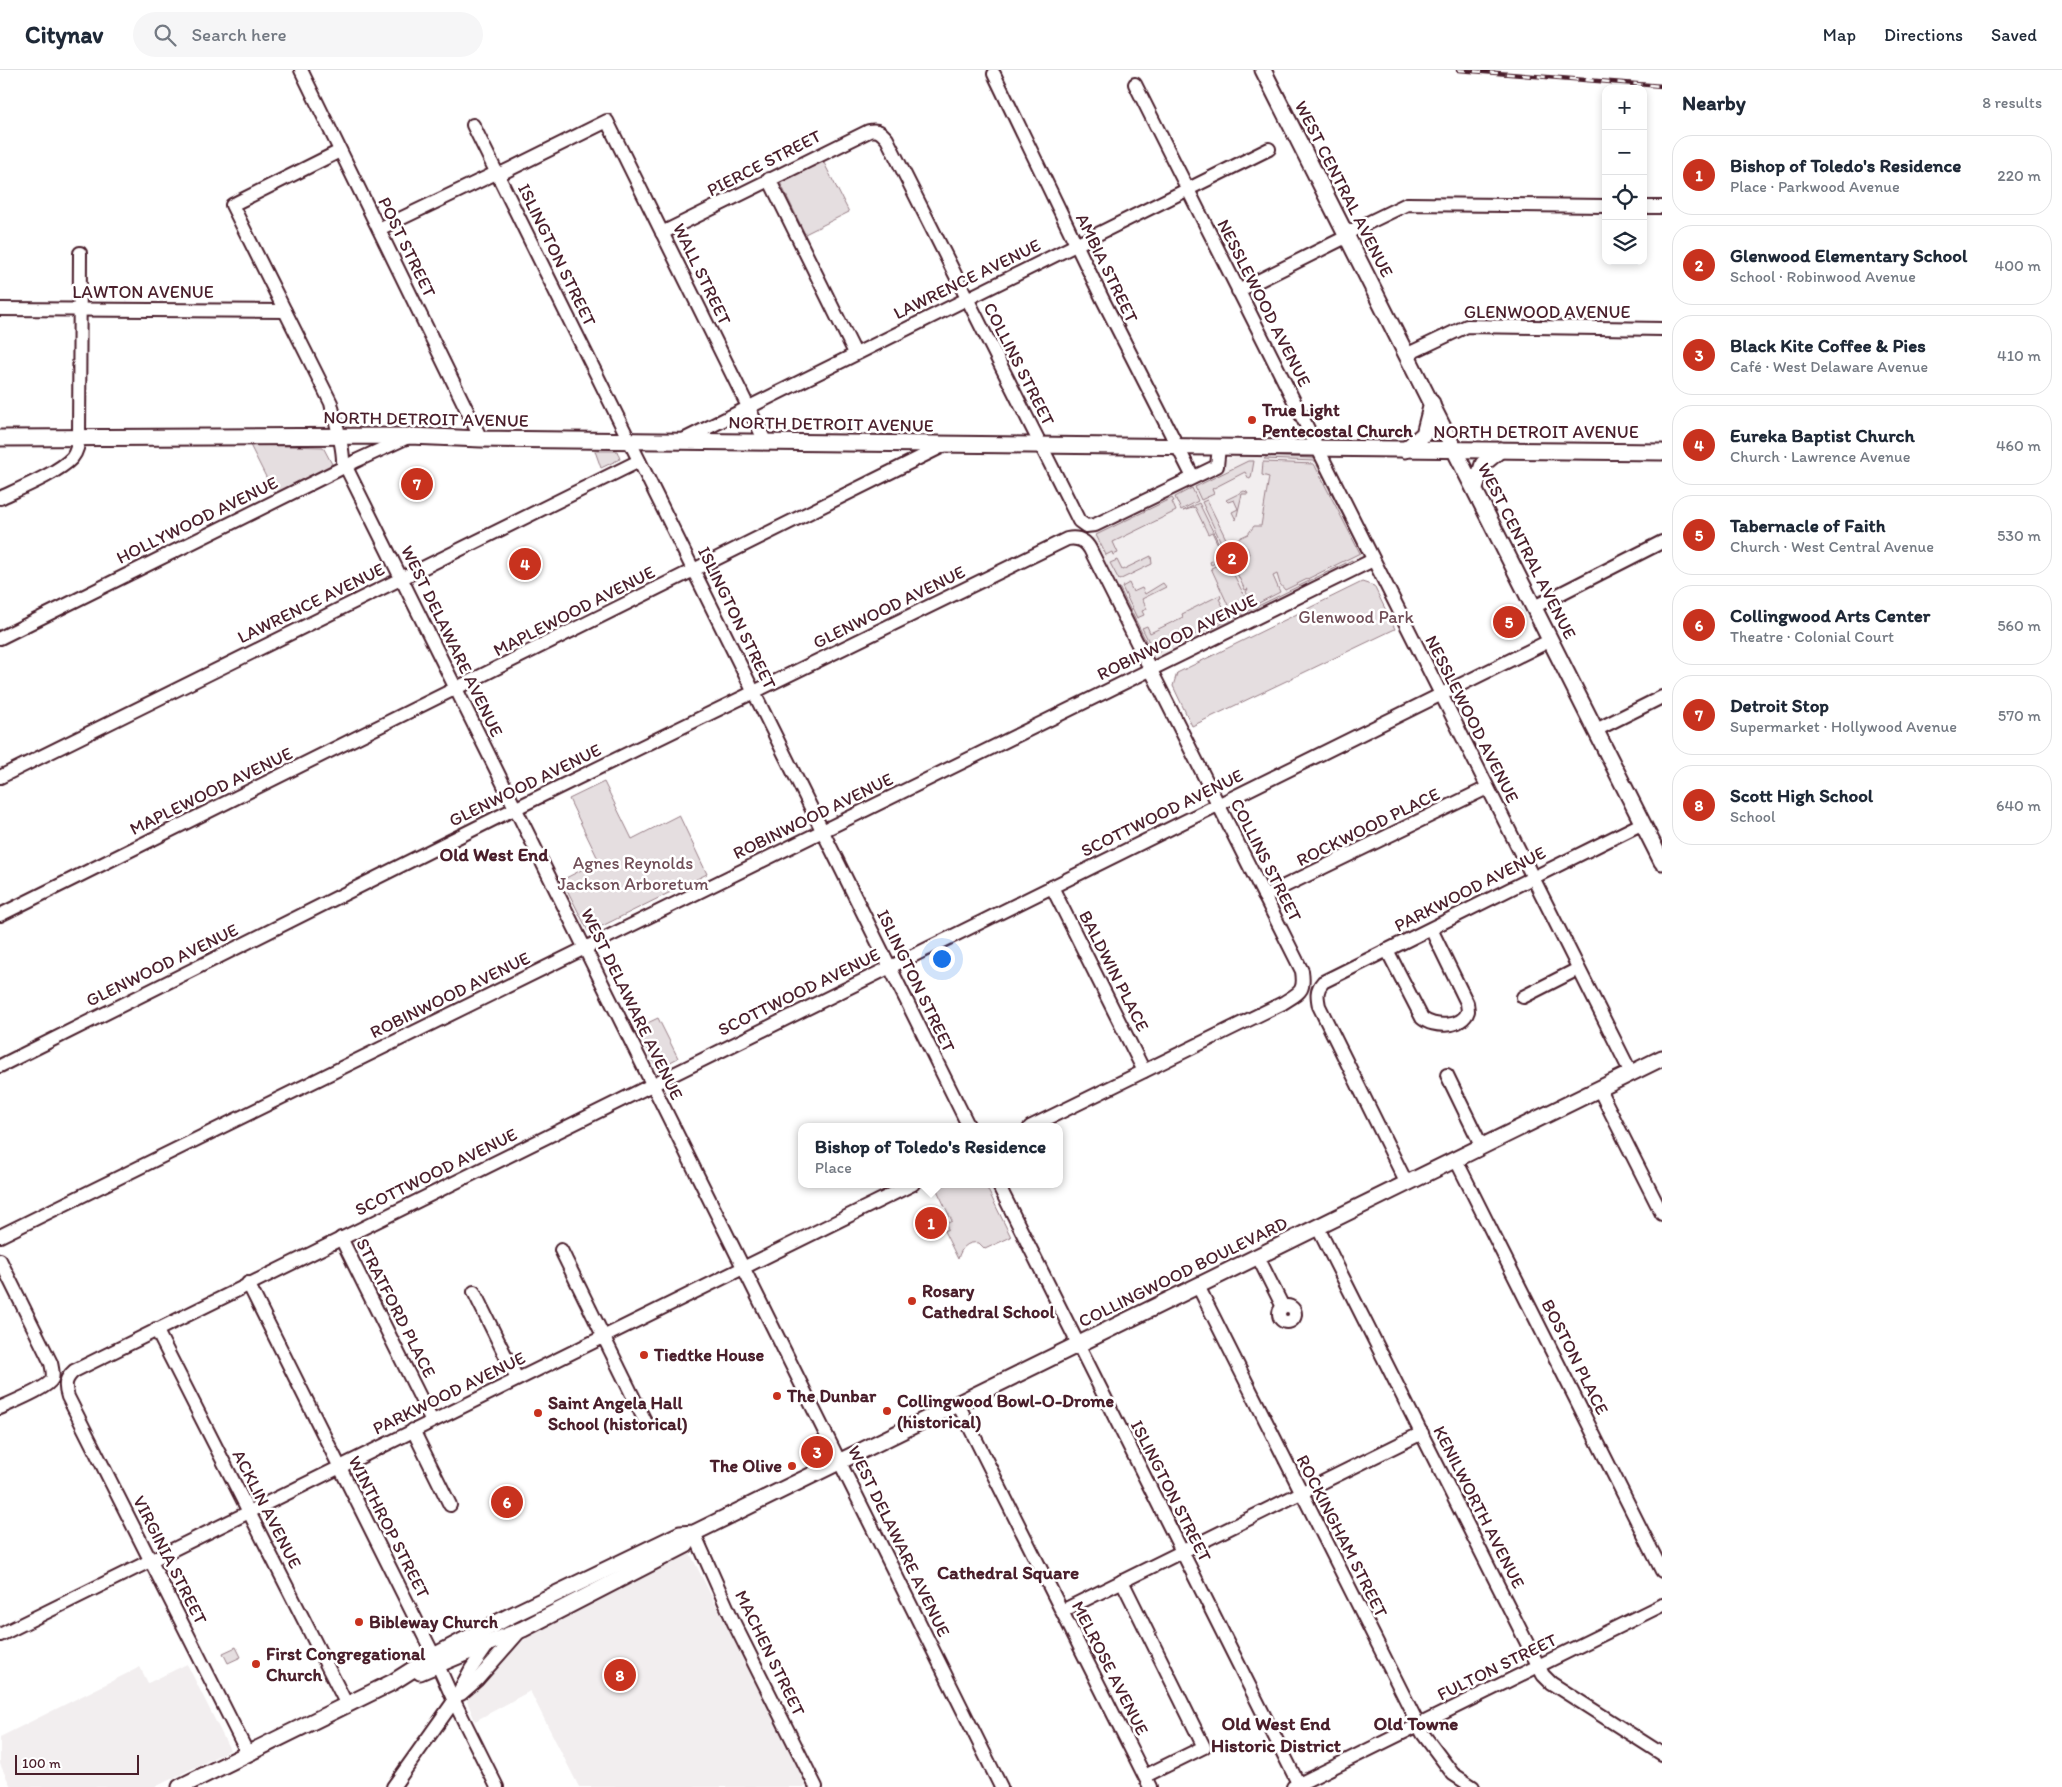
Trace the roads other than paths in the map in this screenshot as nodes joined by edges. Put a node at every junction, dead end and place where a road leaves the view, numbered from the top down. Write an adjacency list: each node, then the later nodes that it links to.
1 (301, 70): 8 (street, POST STREET)
2 (1263, 70): 17 (main road, WEST CENTRAL AVENUE)
3 (994, 74): 18 (street, AMBIA STREET)
4 (1135, 84): 11 (street, NESSLEWOOD AVENUE)
5 (473, 125): 9 (street, ISLINGTON STREET)
6 (881, 132): 10 (street, PIERCE STREET); 21 (street, COLLINS STREET)
7 (1269, 149): 11 (street, LAWRENCE AVENUE)
8 (340, 151): 15 (street, POST STREET); 24 (street, WEST DELAWARE AVENUE)
9 (497, 174): 15 (street); 16 (street, WALL STREET); 35 (street, ISLINGTON STREET)
10 (769, 179): 16 (street, PIERCE STREET); 26 (street)
11 (1187, 189): 18 (street, LAWRENCE AVENUE); 20 (street, NESSLEWOOD AVENUE)
12 (1602, 206): 17 (street)
13 (1647, 207): 14 (street)
14 (1662, 207)
15 (379, 229): 34 (street, POST STREET)
16 (662, 233): 29 (street, WALL STREET)
17 (1347, 235): 20 (street); 27 (main road, WEST CENTRAL AVENUE)
18 (1076, 244): 21 (street, LAWRENCE AVENUE); 40 (street, AMBIA STREET)
19 (80, 252): 23 (street)
20 (1238, 291): 42 (street, NESSLEWOOD AVENUE)
21 (966, 299): 26 (street, LAWRENCE AVENUE); 39 (street, COLLINS STREET)
22 (0, 309): 23 (street, LAWTON AVENUE)
23 (78, 309): 24 (street, LAWTON AVENUE); 32 (street)
24 (285, 311): 30 (street, WEST DELAWARE AVENUE)
25 (1662, 329): 27 (street, GLENWOOD AVENUE)
26 (856, 353): 29 (street, LAWRENCE AVENUE)
27 (1408, 354): 28 (main road, WEST CENTRAL AVENUE)
28 (1432, 403): 43 (main road); 44 (main road, WEST CENTRAL AVENUE)
29 (748, 407): 36 (street, LAWRENCE AVENUE); 37 (street, WALL STREET)
30 (338, 435): 31 (main road, NORTH DETROIT AVENUE); 32 (main road, NORTH DETROIT AVENUE); 48 (street, WEST DELAWARE AVENUE)
31 (410, 436): 34 (main road, NORTH DETROIT AVENUE); 48 (street, HOLLYWOOD AVENUE)
32 (79, 437): 33 (main road, NORTH DETROIT AVENUE); 51 (street)
33 (0, 438)
34 (481, 439): 35 (main road, NORTH DETROIT AVENUE)
35 (628, 440): 36 (main road, NORTH DETROIT AVENUE); 47 (street, ISLINGTON STREET)
36 (681, 441): 37 (main road, NORTH DETROIT AVENUE)
37 (765, 442): 38 (main road, NORTH DETROIT AVENUE)
38 (948, 444): 39 (main road, NORTH DETROIT AVENUE); 55 (street, MAPLEWOOD AVENUE)
39 (1040, 445): 40 (main road, NORTH DETROIT AVENUE); 49 (street, COLLINS STREET)
40 (1178, 447): 41 (main road, NORTH DETROIT AVENUE); 49 (street, AMBIA STREET)
41 (1219, 447): 42 (main road, NORTH DETROIT AVENUE); 49 (street)
42 (1317, 450): 43 (main road, NORTH DETROIT AVENUE); 54 (street, NESSLEWOOD AVENUE)
43 (1405, 450): 44 (main road, NORTH DETROIT AVENUE)
44 (1456, 450): 45 (main road, NORTH DETROIT AVENUE); 50 (main road, WEST CENTRAL AVENUE)
45 (1500, 450): 46 (main road, NORTH DETROIT AVENUE); 50 (main road)
46 (1662, 452)
47 (639, 461): 55 (street, ISLINGTON STREET); 56 (street, LAWRENCE AVENUE)
48 (346, 466): 56 (street, WEST DELAWARE AVENUE); 58 (street, HOLLYWOOD AVENUE)
49 (1193, 477)
50 (1475, 488): 57 (main road, WEST CENTRAL AVENUE)
51 (0, 498)
52 (1067, 539): 60 (street, COLLINS STREET); 62 (street, GLENWOOD AVENUE)
53 (1662, 542): 57 (street)
54 (1373, 560): 60 (street, ROBINWOOD AVENUE); 63 (street, NESSLEWOOD AVENUE)
55 (694, 571): 61 (street, MAPLEWOOD AVENUE); 62 (street, ISLINGTON STREET)
56 (401, 578): 61 (street, WEST DELAWARE AVENUE); 66 (street, LAWRENCE AVENUE)
57 (1534, 607): 59 (main road, WEST CENTRAL AVENUE)
58 (0, 638)
59 (1551, 640): 63 (street, SCOTTWOOD AVENUE); 65 (main road, WEST CENTRAL AVENUE)
60 (1151, 669): 68 (street, COLLINS STREET); 71 (street, ROBINWOOD AVENUE)
61 (456, 689): 69 (street, WEST DELAWARE AVENUE); 76 (street, MAPLEWOOD AVENUE)
62 (754, 692): 69 (street, GLENWOOD AVENUE); 71 (street, ISLINGTON STREET)
63 (1440, 695): 67 (street, NESSLEWOOD AVENUE); 68 (street, SCOTTWOOD AVENUE)
64 (1662, 696): 65 (street)
65 (1596, 730): 70 (main road, WEST CENTRAL AVENUE)
66 (0, 777)
67 (1487, 788): 73 (street, NESSLEWOOD AVENUE); 75 (street, ROCKWOOD PLACE)
68 (1218, 805): 74 (street, SCOTTWOOD AVENUE); 75 (street, COLLINS STREET)
69 (515, 809): 78 (street, WEST DELAWARE AVENUE); 84 (street, GLENWOOD AVENUE)
70 (1643, 823): 72 (main road, WEST CENTRAL AVENUE); 73 (street, PARKWOOD AVENUE)
71 (822, 831): 78 (street, ROBINWOOD AVENUE); 80 (street, ISLINGTON STREET)
72 (1662, 862)
73 (1532, 878): 77 (street, PARKWOOD AVENUE); 81 (street, NESSLEWOOD AVENUE)
74 (1052, 887): 80 (street, SCOTTWOOD AVENUE); 85 (street, BALDWIN PLACE)
75 (1264, 896): 85 (street, COLLINS STREET)
76 (0, 915)
77 (1431, 929): 79 (street, PARKWOOD AVENUE); 79 (street)
78 (584, 948): 88 (street, WEST DELAWARE AVENUE); 99 (street, ROBINWOOD AVENUE)
79 (1387, 950): 94 (street, PARKWOOD AVENUE)
80 (890, 967): 88 (street, SCOTTWOOD AVENUE); 90 (street, ISLINGTON STREET)
81 (1578, 969): 82 (street); 86 (street, NESSLEWOOD AVENUE)
82 (1523, 997)
83 (1662, 1058): 86 (main road, COLLINGWOOD BOULEVARD)
84 (0, 1066)
85 (1144, 1071): 91 (street)
86 (1631, 1073): 89 (main road, COLLINGWOOD BOULEVARD)
87 (1447, 1075): 92 (street)
88 (652, 1084): 100 (street, SCOTTWOOD AVENUE); 104 (street, WEST DELAWARE AVENUE)
89 (1599, 1089): 92 (main road, COLLINGWOOD BOULEVARD); 97 (street)
90 (967, 1123)
91 (1038, 1123)
92 (1482, 1147): 93 (main road, COLLINGWOOD BOULEVARD)
93 (1456, 1160): 94 (main road, COLLINGWOOD BOULEVARD); 128 (street, BOSTON PLACE)
94 (1407, 1184): 98 (main road, COLLINGWOOD BOULEVARD)
95 (905, 1188): 104 (street, PARKWOOD AVENUE)
96 (1000, 1188): 111 (street, ISLINGTON STREET)
97 (1662, 1214)
98 (1318, 1228): 102 (main road, COLLINGWOOD BOULEVARD); 119 (street, KENILWORTH AVENUE)
99 (0, 1236)
100 (341, 1238): 105 (street, SCOTTWOOD AVENUE); 116 (street, STRATFORD PLACE)
101 (561, 1250): 110 (street)
102 (1258, 1257): 106 (main road, COLLINGWOOD BOULEVARD); 108 (street)
103 (0, 1260): 115 (street)
104 (743, 1268): 110 (street, PARKWOOD AVENUE); 120 (street, WEST DELAWARE AVENUE)
105 (248, 1283): 109 (street, SCOTTWOOD AVENUE); 121 (street, WINTHROP STREET)
106 (1198, 1286): 111 (main road, COLLINGWOOD BOULEVARD); 122 (street, ROCKINGHAM STREET)
107 (474, 1292): 112 (street)
108 (1283, 1307)
109 (156, 1329): 113 (street, SCOTTWOOD AVENUE); 124 (street, ACKLIN AVENUE)
110 (603, 1336): 112 (street, PARKWOOD AVENUE); 117 (street)
111 (1077, 1345): 114 (main road, COLLINGWOOD BOULEVARD); 126 (street, ISLINGTON STREET)
112 (517, 1379): 116 (street, PARKWOOD AVENUE)
113 (66, 1380): 127 (street, VIRGINIA STREET)
114 (958, 1404): 120 (main road, COLLINGWOOD BOULEVARD); 132 (street, MELROSE AVENUE)
115 (0, 1408)
116 (432, 1421): 118 (street, PARKWOOD AVENUE)
117 (646, 1423)
118 (413, 1430): 121 (street, PARKWOOD AVENUE); 123 (street)
119 (1422, 1433): 122 (street); 140 (street, KENILWORTH AVENUE)
120 (839, 1461): 125 (main road, COLLINGWOOD BOULEVARD); 152 (street, WEST DELAWARE AVENUE)
121 (339, 1466): 124 (street, PARKWOOD AVENUE); 139 (street, WINTHROP STREET)
122 (1301, 1493): 126 (street); 143 (street, ROCKINGHAM STREET)
123 (450, 1505)
124 (249, 1512): 127 (street, PARKWOOD AVENUE); 142 (street, ACKLIN AVENUE)
125 (694, 1533): 129 (main road, COLLINGWOOD BOULEVARD); 151 (street, MACHEN STREET)
126 (1182, 1552): 130 (street); 147 (street, ISLINGTON STREET)
127 (151, 1560): 137 (street, PARKWOOD AVENUE); 144 (street, VIRGINIA STREET)
128 (1662, 1571)
129 (614, 1574): 134 (main road, COLLINGWOOD BOULEVARD); 136 (main road, COLLINGWOOD BOULEVARD)
130 (1122, 1582): 132 (street); 146 (street)
131 (1662, 1605): 133 (street, FULTON STREET)
132 (1062, 1611): 146 (street, MELROSE AVENUE)
133 (1650, 1611): 135 (street); 140 (street, FULTON STREET)
134 (510, 1616): 138 (street); 139 (main road, COLLINGWOOD BOULEVARD)
135 (1662, 1618)
136 (523, 1628): 138 (main road, COLLINGWOOD BOULEVARD); 141 (street)
137 (0, 1634)
138 (488, 1645): 139 (main road, COLLINGWOOD BOULEVARD); 141 (street)
139 (436, 1661): 141 (street, WINTHROP STREET); 142 (main road, COLLINGWOOD BOULEVARD)
140 (1539, 1665): 143 (street, FULTON STREET); 145 (street, KENILWORTH AVENUE)
141 (454, 1701): 149 (street); 150 (street, WINTHROP STREET)
142 (347, 1705): 144 (main road, COLLINGWOOD BOULEVARD)
143 (1418, 1725): 147 (street, FULTON STREET); 153 (street, ROCKINGHAM STREET)
144 (248, 1754): 148 (main road, COLLINGWOOD BOULEVARD)
145 (1662, 1754)
146 (1147, 1782)
147 (1297, 1786)
148 (180, 1787)
149 (393, 1787)
150 (497, 1787)
151 (816, 1787)
152 (1001, 1787)
153 (1473, 1787)

